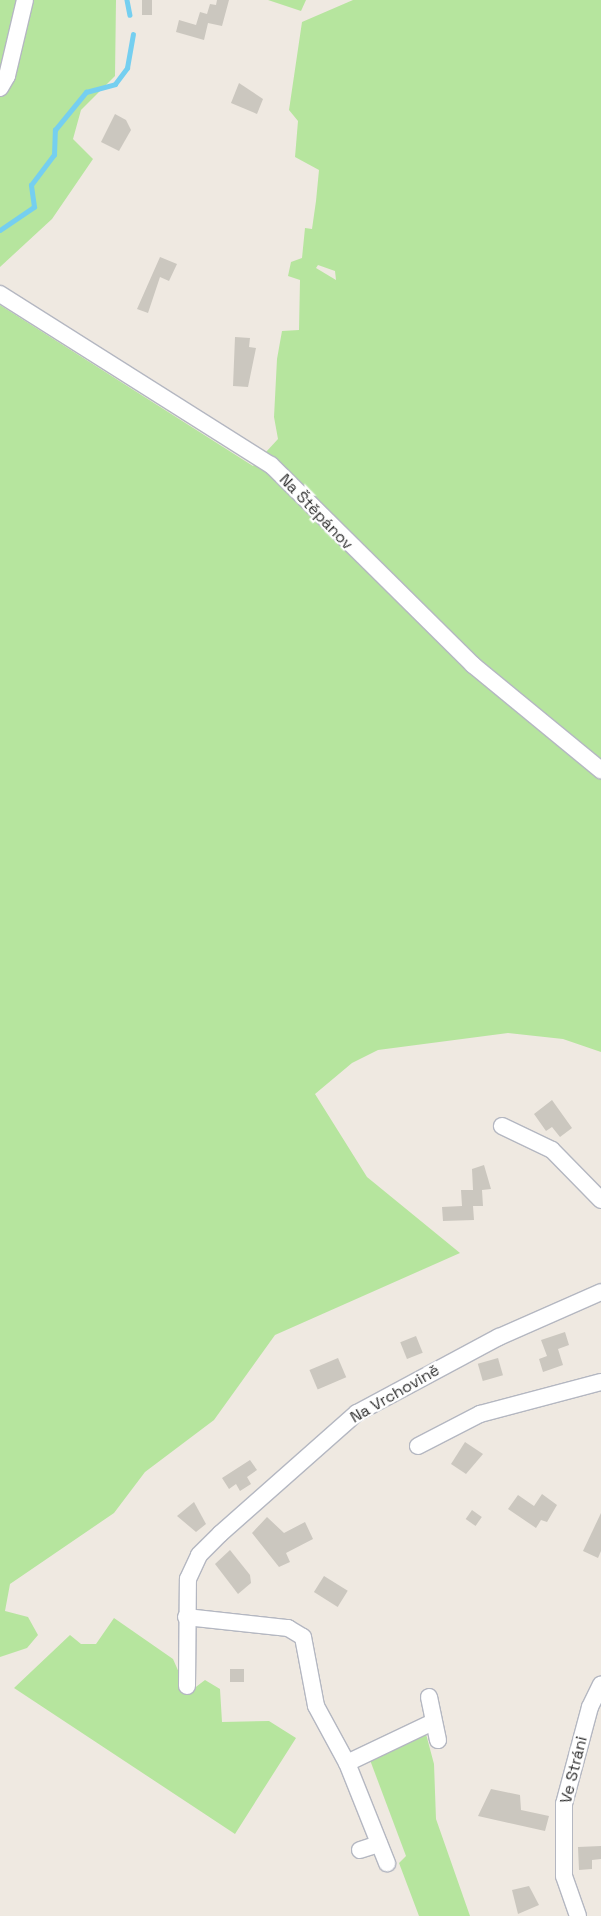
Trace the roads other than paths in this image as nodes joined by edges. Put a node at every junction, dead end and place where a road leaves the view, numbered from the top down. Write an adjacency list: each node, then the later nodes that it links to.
1 (25, 0): 2 (street)
2 (2, 77)
3 (0, 294): 4 (street, Na Štěpánov)
4 (601, 770)
5 (502, 1126): 6 (street)
6 (601, 1200)
7 (601, 1292): 10 (street, Na Vrchovině)
8 (601, 1382): 9 (street)
9 (418, 1446)
10 (186, 1617): 12 (street, Na Vrchovině); 16 (street)
11 (601, 1684): 20 (street, Ve Stráni)
12 (186, 1686)
13 (429, 1697): 14 (street)
14 (433, 1722): 15 (street); 16 (street)
15 (438, 1740)
16 (347, 1763): 17 (street)
17 (379, 1844): 18 (street); 19 (street)
18 (360, 1850)
19 (387, 1863)
20 (578, 1916)

